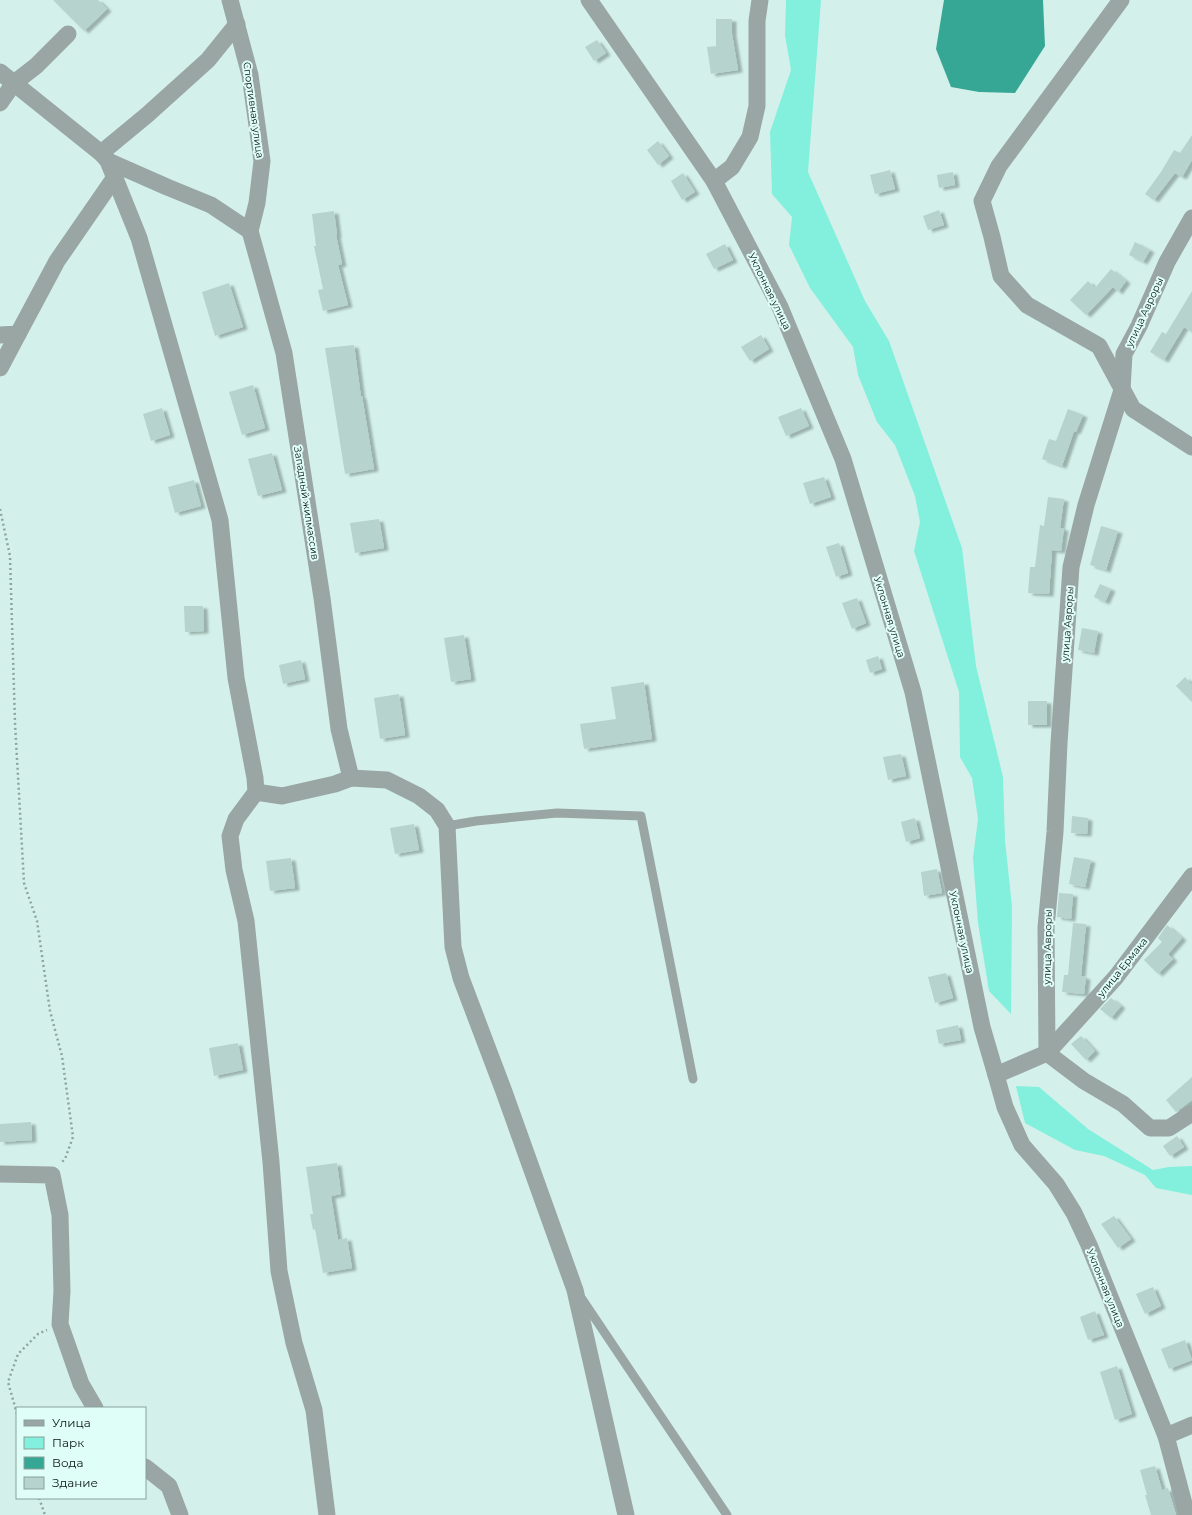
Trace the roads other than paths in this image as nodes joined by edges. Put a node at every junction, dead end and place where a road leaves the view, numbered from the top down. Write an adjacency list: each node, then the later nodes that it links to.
1 (230, 0): 5 (street, Спортивная улица)
2 (589, 0): 12 (street, Уклонная улица)
3 (760, 0): 12 (street)
4 (1121, 0): 18 (street)
5 (238, 24): 10 (street); 14 (street, Спортивная улица)
6 (68, 34): 8 (street)
7 (0, 72): 8 (street)
8 (14, 83): 9 (street); 10 (street)
9 (0, 103)
10 (104, 157): 11 (street); 14 (street)
11 (115, 177): 15 (street); 21 (street)
12 (714, 181): 25 (street, Уклонная улица)
13 (1192, 218): 18 (street, улица Авроры)
14 (250, 231): 20 (street, Западный жилмассив)
15 (18, 334): 16 (street); 17 (street)
16 (0, 335)
17 (0, 368)
18 (1122, 390): 19 (street); 24 (street, улица Авроры)
19 (1192, 447)
20 (351, 778): 21 (street); 22 (street)
21 (256, 792): 35 (street)
22 (448, 826): 26 (lane); 29 (street)
23 (1192, 876): 24 (street, улица Ермака)
24 (1047, 1053): 25 (street); 27 (street)
25 (996, 1075): 32 (street, Уклонная улица)
26 (693, 1079)
27 (1192, 1113)
28 (0, 1174): 30 (street)
29 (575, 1290): 36 (street); 37 (lane)
30 (94, 1407)
31 (1192, 1425): 32 (street)
32 (1166, 1436): 38 (street, Уклонная улица)
33 (146, 1468): 34 (street)
34 (180, 1515)
35 (327, 1515)
36 (626, 1515)
37 (727, 1515)
38 (1187, 1515)

